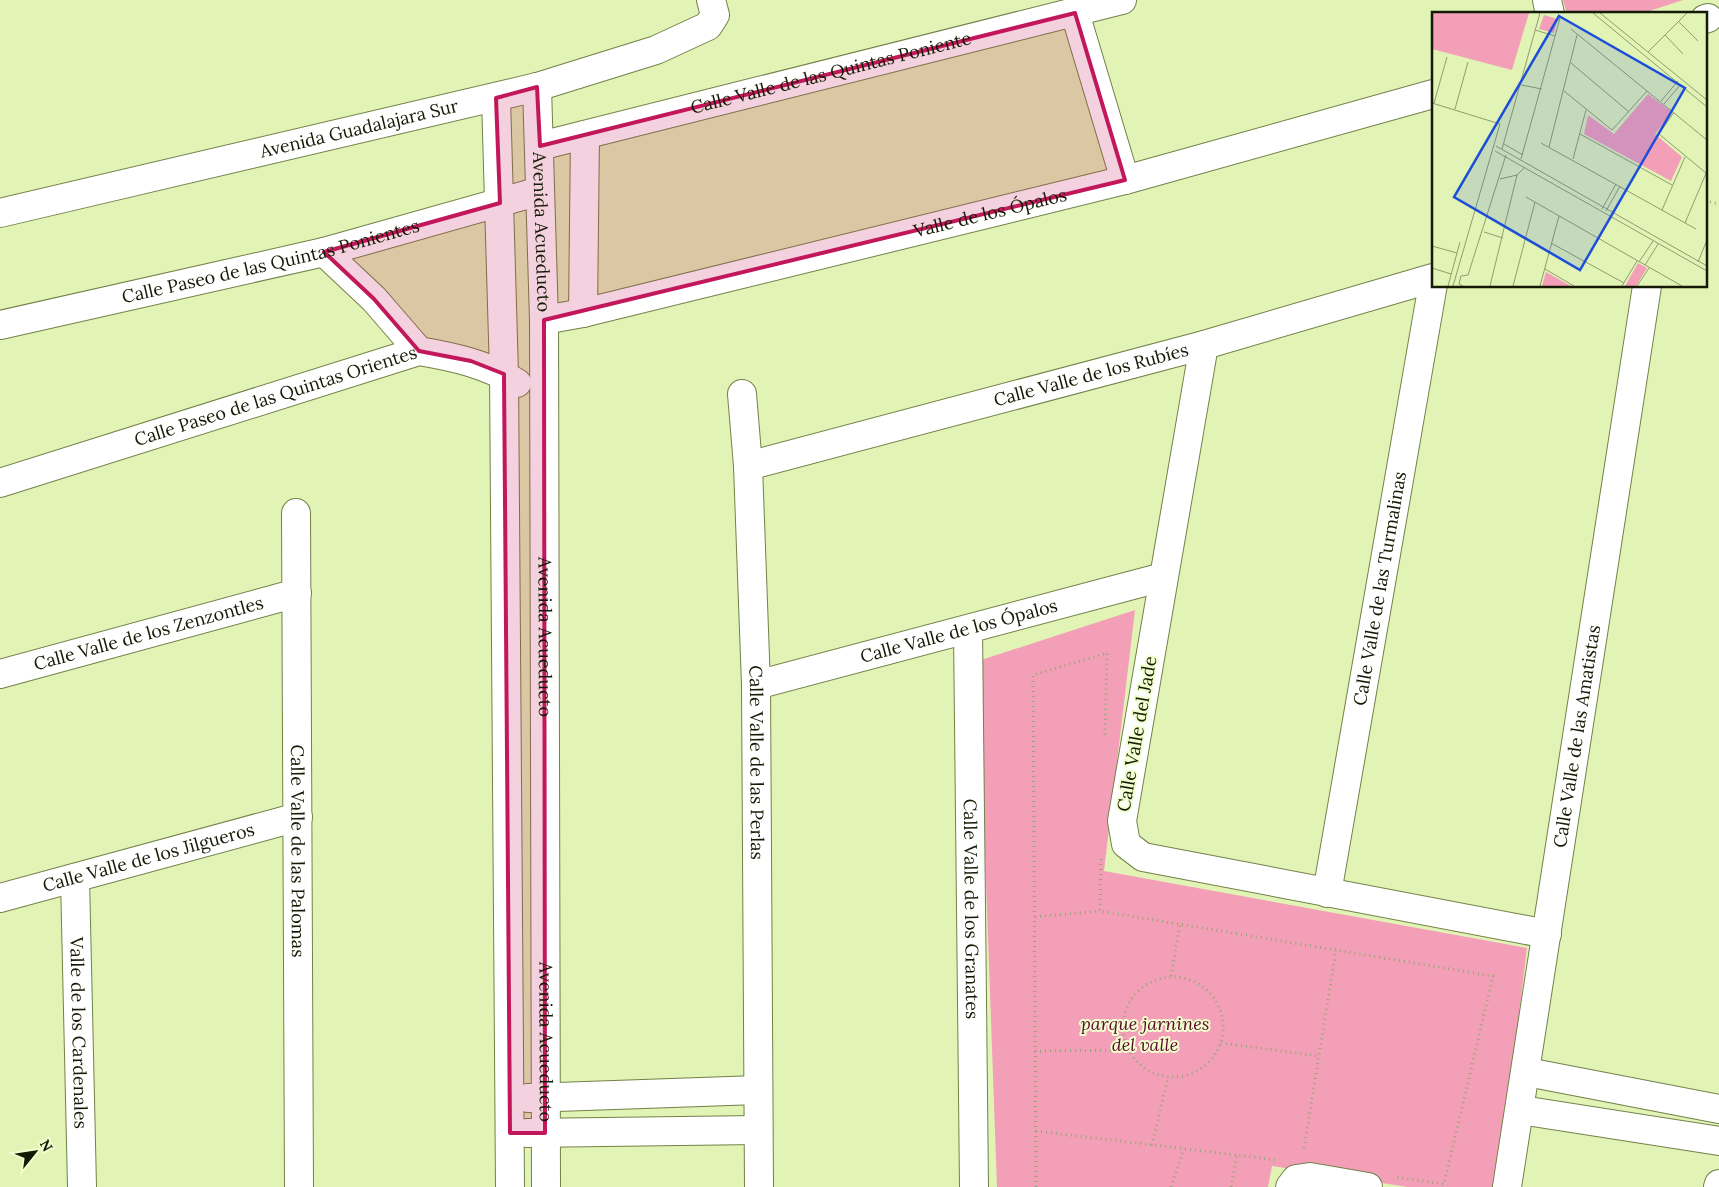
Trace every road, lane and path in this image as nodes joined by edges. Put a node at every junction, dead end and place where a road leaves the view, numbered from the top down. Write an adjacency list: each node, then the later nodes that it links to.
1 (1122, 0): 3 (street, Calle Valle de las Quintas Poniente)
2 (712, 11): 4 (street, Avenida Guadalajara Sur)
3 (1075, 13): 7 (street, Calle Valle de las Quintas Poniente); 9 (street)
4 (537, 87): 6 (street, Avenida Guadalajara Sur); 8 (street, Avenida Acueducto)
5 (1432, 94): 9 (street, Valle de los Ópalos)
6 (496, 98): 12 (street, Avenida Acueducto); 14 (street, Avenida Guadalajara Sur)
7 (585, 135): 8 (street, Calle Valle de las Quintas Poniente); 19 (street)
8 (540, 146): 10 (street, Avenida Acueducto)
9 (1126, 180): 19 (street, Valle de los Ópalos)
10 (540, 191): 12 (street, Calle Paseo de las Quintas Ponientes); 20 (street, Avenida Acueducto)
11 (1706, 202): 13 (path)
12 (500, 203): 15 (street, Calle Paseo de las Quintas Ponientes); 24 (street, Avenida Acueducto)
13 (1719, 204)
14 (0, 213)
15 (324, 252): 21 (street, Calle Paseo de las Quintas Ponientes); 23 (street)
16 (1432, 278): 22 (street, Calle Valle de los Rubíes)
17 (1432, 288): 37 (street, Calle Valle de las Turmalinas)
18 (1647, 288): 42 (street, Calle Valle de las Amatistas)
19 (583, 313): 20 (street, Valle de los Ópalos)
20 (544, 320): 26 (street, Avenida Acueducto)
21 (0, 325)
22 (1204, 345): 27 (street, Calle Valle de los Rubíes); 30 (street, Calle Valle del Jade)
23 (419, 351): 24 (street, Calle Paseo de las Quintas Orientes); 28 (street, Calle Paseo de las Quintas Orientes)
24 (504, 374): 26 (street, Calle Paseo de las Quintas Orientes); 53 (street, Avenida Acueducto)
25 (742, 394): 27 (street, Calle Valle de las Perlas)
26 (543, 404): 54 (street, Avenida Acueducto)
27 (748, 466): 34 (street, Calle Valle de las Perlas)
28 (0, 483)
29 (296, 513): 31 (street, Calle Valle de las Palomas)
30 (1163, 577): 32 (street, Calle Valle de los Ópalos); 37 (street, Calle Valle del Jade)
31 (297, 593): 33 (street, Calle Valle de los Zenzontles); 35 (street, Calle Valle de las Palomas)
32 (968, 630): 34 (street, Calle Valle de los Ópalos); 73 (street, Calle Valle de los Granates)
33 (0, 674)
34 (756, 685): 52 (street, Calle Valle de las Perlas)
35 (298, 817): 36 (street, Calle Valle de los Jilgueros); 69 (street, Calle Valle de las Palomas)
36 (75, 878): 38 (street, Calle Valle de los Jilgueros); 68 (street, Valle de los Cardenales)
37 (1327, 893): 42 (street, Calle Valle del Jade)
38 (0, 898)
39 (1100, 911): 40 (path)
40 (1035, 917)
41 (1180, 924): 44 (path)
42 (1547, 934): 50 (street, Calle Valle de las Amatistas)
43 (1336, 950): 49 (path)
44 (1171, 976): 46 (path); 47 (path)
45 (1493, 976): 67 (path)
46 (1221, 1042): 49 (path); 51 (path)
47 (1127, 1050): 48 (path); 51 (path)
48 (1035, 1051)
49 (1319, 1056): 64 (path)
50 (1527, 1072): 55 (street); 56 (street, Calle Valle de las Amatistas)
51 (1168, 1078): 62 (path)
52 (758, 1090): 54 (street); 57 (street, Calle Valle de las Perlas)
53 (511, 1097): 54 (street); 60 (street, Avenida Acueducto)
54 (545, 1098): 59 (street, Avenida Acueducto)
55 (1719, 1109)
56 (1521, 1110): 61 (street); 77 (street, Calle Valle de las Amatistas)
57 (758, 1130): 59 (street); 72 (street, Calle Valle de las Perlas)
58 (1036, 1130): 62 (path)
59 (545, 1133): 60 (street); 71 (street, Avenida Acueducto)
60 (510, 1134): 70 (street, Avenida Acueducto)
61 (1719, 1141)
62 (1152, 1145): 63 (path)
63 (1184, 1148): 65 (path); 74 (path)
64 (1303, 1154)
65 (1236, 1155): 66 (path); 75 (path)
66 (1282, 1161)
67 (1377, 1181): 76 (street)
68 (82, 1187)
69 (299, 1187)
70 (510, 1187)
71 (546, 1187)
72 (759, 1187)
73 (974, 1187)
74 (1171, 1187)
75 (1231, 1187)
76 (1290, 1187)
77 (1508, 1187)

